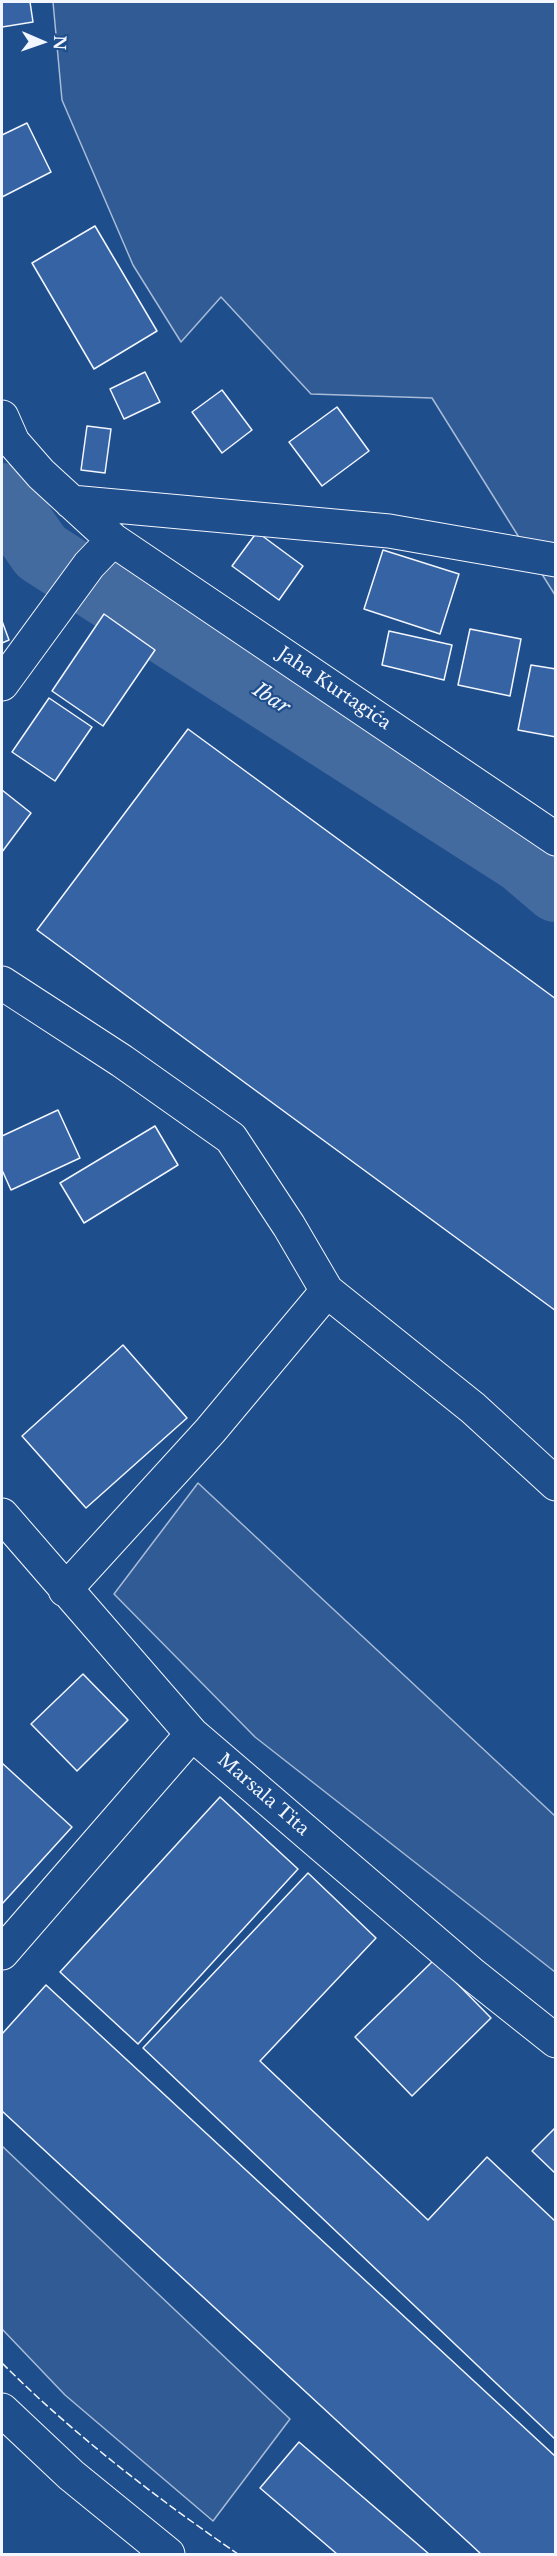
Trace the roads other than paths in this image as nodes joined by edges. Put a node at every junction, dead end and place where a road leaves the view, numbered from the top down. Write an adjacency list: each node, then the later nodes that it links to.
1 (2, 417): 2 (street, Jaha Kurtagića)
2 (72, 502): 3 (street, Jaha Kurtagića); 4 (street)
3 (113, 540): 5 (street); 6 (street, Jaha Kurtagića)
4 (555, 560)
5 (2, 684)
6 (555, 838)
7 (2, 983): 8 (street)
8 (327, 1291): 9 (street); 11 (street)
9 (555, 1484)
10 (2, 1515): 11 (street, Marsala Tita)
11 (65, 1590): 12 (street, Marsala Tita)
12 (192, 1734): 13 (street); 14 (street, Marsala Tita)
13 (2, 1953)
14 (555, 2041)
15 (2, 2410): 16 (street)
16 (168, 2554)

